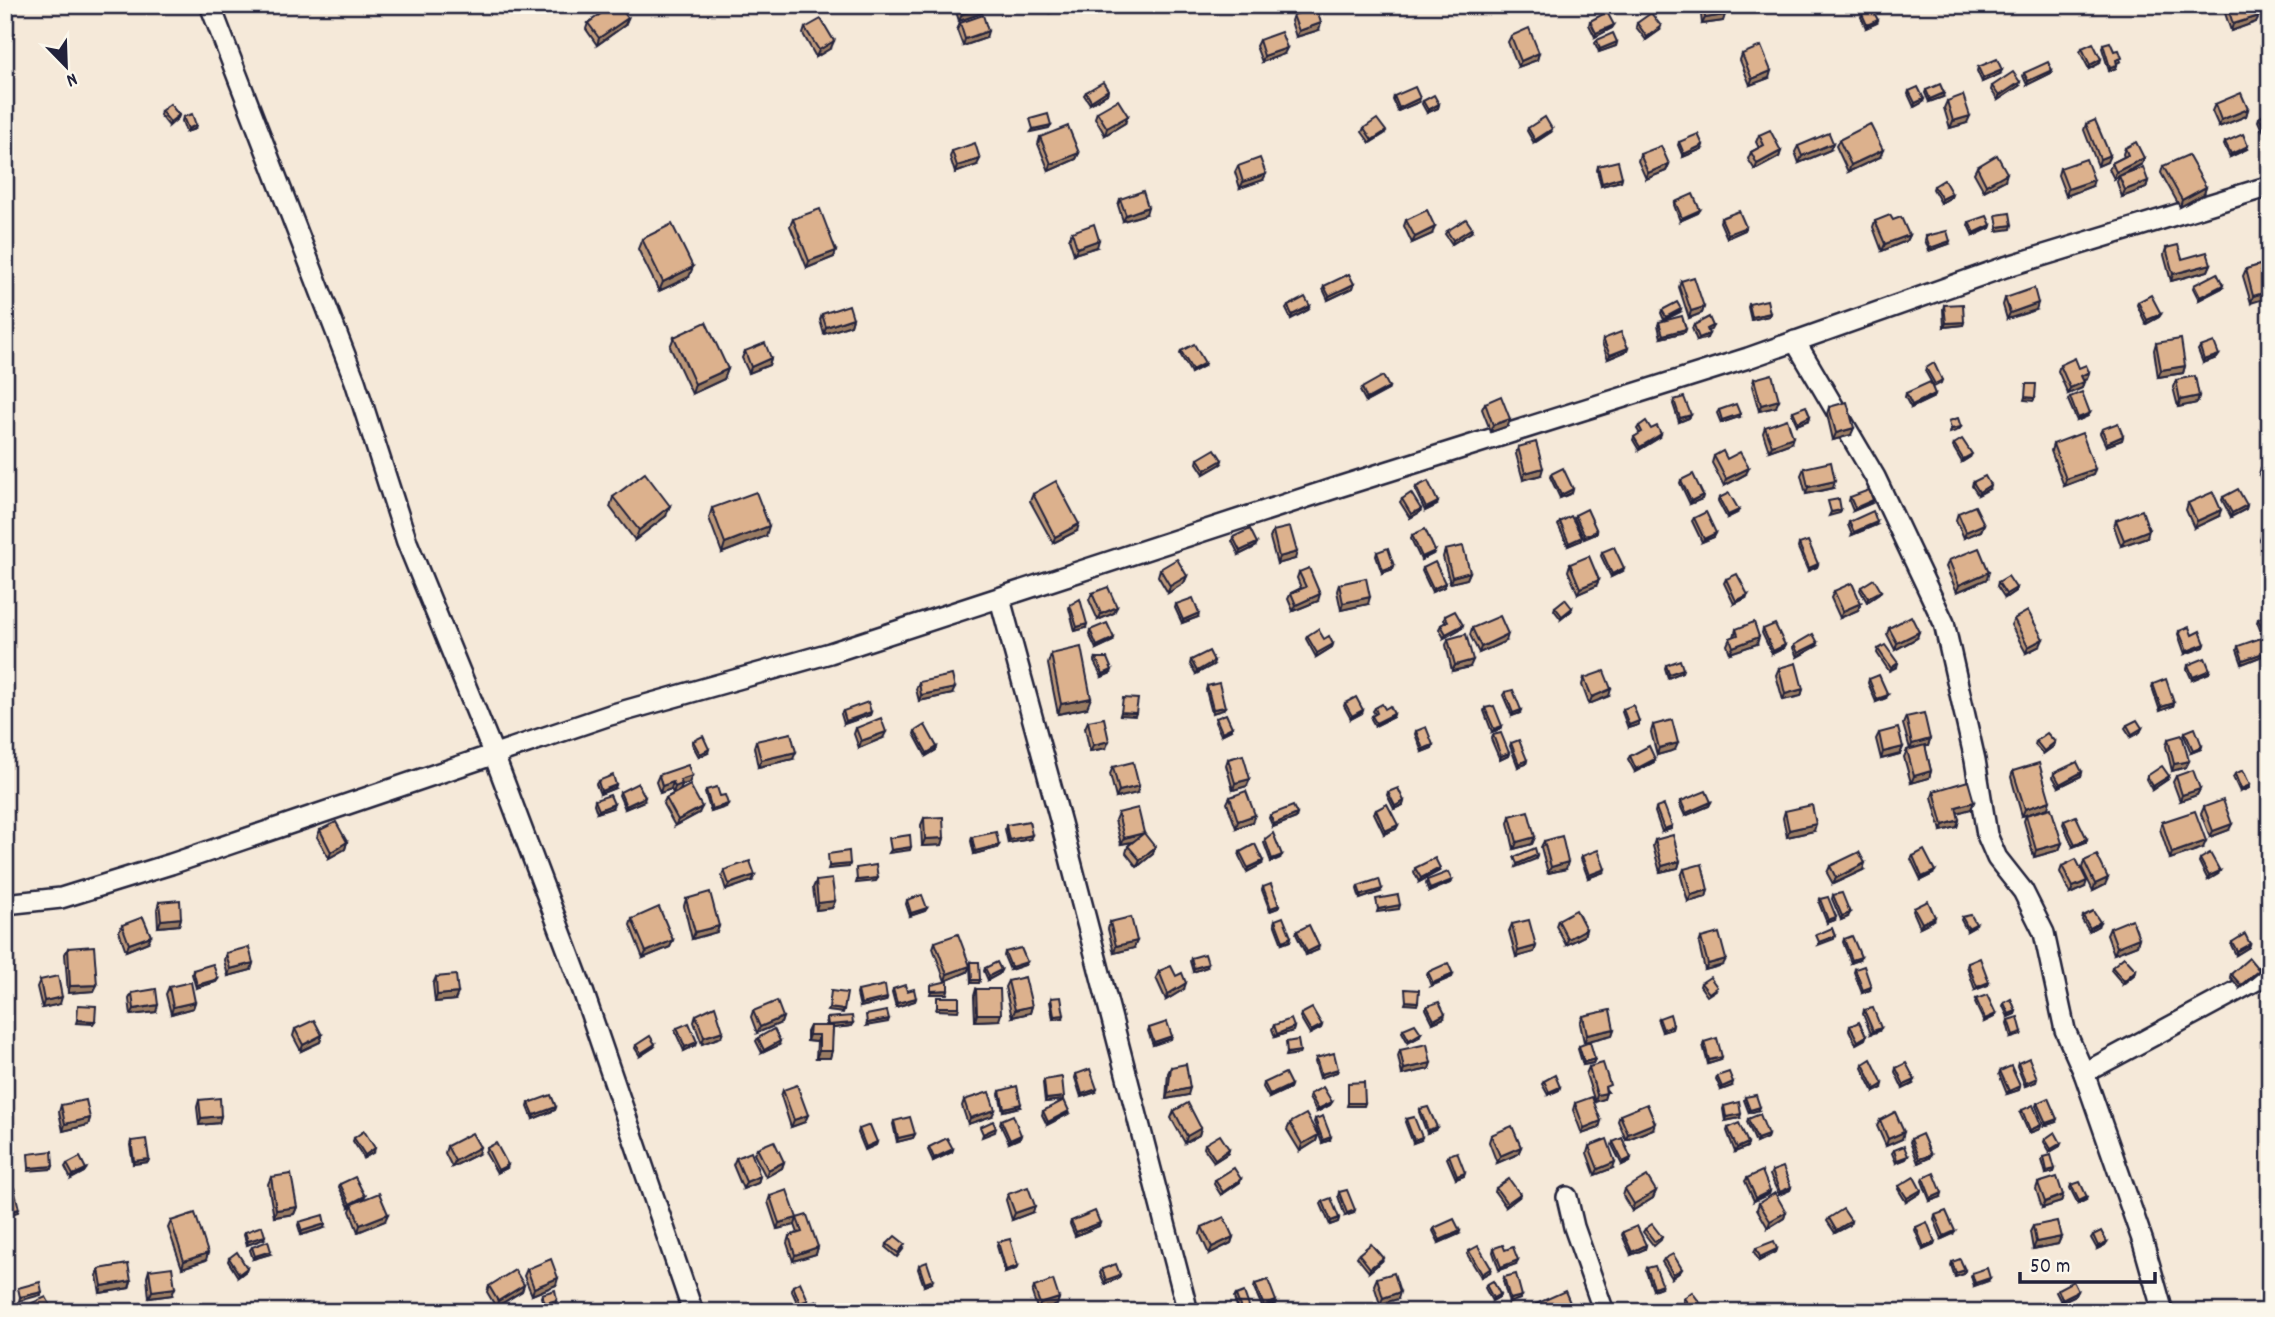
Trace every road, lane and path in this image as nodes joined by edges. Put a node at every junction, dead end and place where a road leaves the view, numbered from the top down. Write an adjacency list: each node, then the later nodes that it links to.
1 (210, 5): 5 (street)
2 (2270, 186): 3 (street)
3 (1795, 341): 4 (street); 8 (street)
4 (1000, 598): 5 (street); 11 (street)
5 (494, 755): 6 (street); 10 (street)
6 (5, 904)
7 (2270, 974): 8 (street)
8 (2084, 1073): 13 (street)
9 (1567, 1197): 12 (street)
10 (693, 1312)
11 (1188, 1312)
12 (1604, 1312)
13 (2163, 1312)

